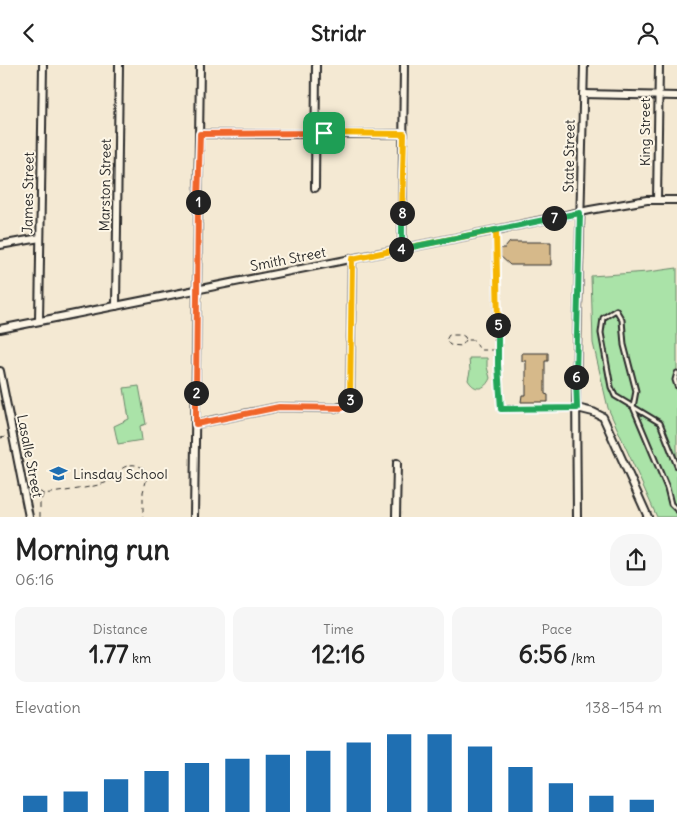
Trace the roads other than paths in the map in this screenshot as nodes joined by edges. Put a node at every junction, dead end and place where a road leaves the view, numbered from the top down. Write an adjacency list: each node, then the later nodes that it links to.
1 (43, 65): 19 (street, James Street)
2 (119, 65): 24 (street, Marston Street)
3 (200, 65): 12 (street)
4 (316, 65): 11 (street)
5 (404, 65): 13 (street)
6 (584, 65): 8 (street, State Street)
7 (659, 65): 9 (street, King Street)
8 (583, 95): 9 (street); 17 (street, State Street)
9 (658, 95): 10 (street); 15 (street, King Street)
10 (677, 96)
11 (315, 133): 12 (street); 13 (street); 14 (street)
12 (200, 134): 23 (street)
13 (404, 134): 21 (street)
14 (315, 188)
15 (657, 200): 16 (street, Smith Street); 17 (street, Smith Street)
16 (677, 200)
17 (580, 213): 18 (street, Smith Street); 31 (street, State Street)
18 (496, 230): 21 (street, Smith Street); 31 (lane)
19 (40, 238): 20 (street); 25 (street, James Street)
20 (0, 245)
21 (402, 249): 22 (street, Smith Street)
22 (352, 259): 23 (street, Smith Street); 32 (street)
23 (196, 290): 24 (street, Smith Street); 32 (street)
24 (116, 306): 25 (street, Smith Street)
25 (39, 321): 26 (street, Smith Street)
26 (0, 329)
27 (0, 371): 36 (street, Lasalle Street)
28 (677, 373): 29 (lane)
29 (677, 386)
30 (633, 407): 30 (lane); 34 (lane); 35 (lane)
31 (577, 408): 39 (street, State Street); 40 (street)
32 (196, 424): 37 (street)
33 (397, 463): 38 (street)
34 (677, 466)
35 (677, 510)
36 (29, 517)
37 (194, 517)
38 (396, 517)
39 (577, 517)
40 (648, 517)

